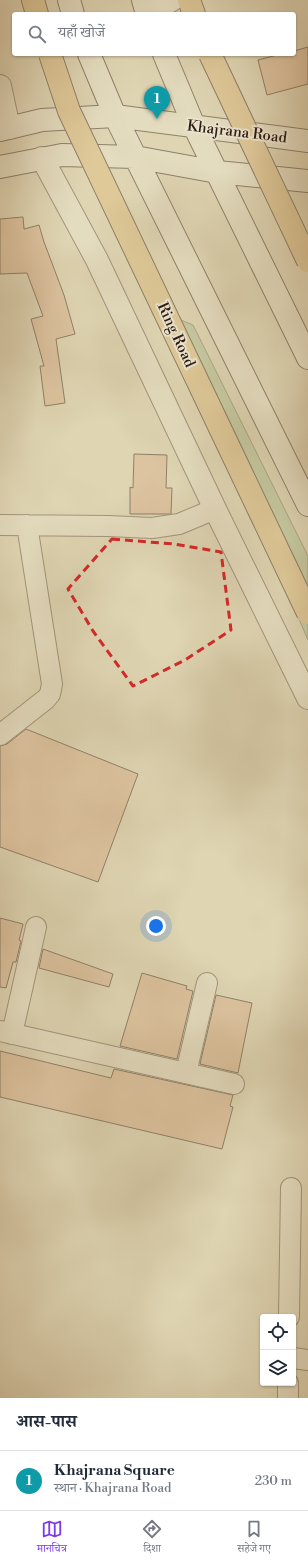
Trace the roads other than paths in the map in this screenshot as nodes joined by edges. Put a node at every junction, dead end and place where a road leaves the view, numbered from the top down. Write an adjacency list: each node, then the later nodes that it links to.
1 (33, 0): 6 (main road)
2 (69, 0): 7 (main road)
3 (144, 0): 8 (main road)
4 (172, 0): 9 (main road)
5 (189, 0): 10 (main road)
6 (36, 12)
7 (72, 12)
8 (147, 12)
9 (151, 12)
10 (193, 12)
11 (51, 56): 31 (main road, Ring Road, bridge)
12 (90, 56): 16 (main road)
13 (165, 56): 17 (main road)
14 (211, 56): 25 (main road, bridge)
15 (0, 86): 18 (main road)
16 (115, 116): 17 (main road, Khajrana Road); 18 (main road, Khajrana Road); 20 (main road)
17 (194, 126): 19 (main road, Khajrana Road); 23 (main road)
18 (4, 129)
19 (308, 141)
20 (135, 157): 21 (main road); 23 (main road); 27 (main road)
21 (42, 158): 22 (main road); 28 (main road)
22 (0, 167)
23 (217, 172): 24 (main road); 26 (main road)
24 (308, 181)
25 (308, 260)
26 (308, 358)
27 (308, 505)
28 (215, 509): 30 (street); 32 (main road)
29 (0, 525): 30 (street)
30 (28, 525): 33 (street)
31 (308, 613)
32 (308, 698)
33 (0, 735)
34 (36, 927): 36 (street)
35 (206, 982): 37 (street)
36 (6, 1033): 37 (street)
37 (186, 1073): 38 (street)
38 (234, 1084)
39 (291, 1188): 40 (street)
40 (289, 1314)
41 (296, 1358): 42 (street)
42 (308, 1360)
43 (288, 1386): 44 (street)
44 (288, 1398)

